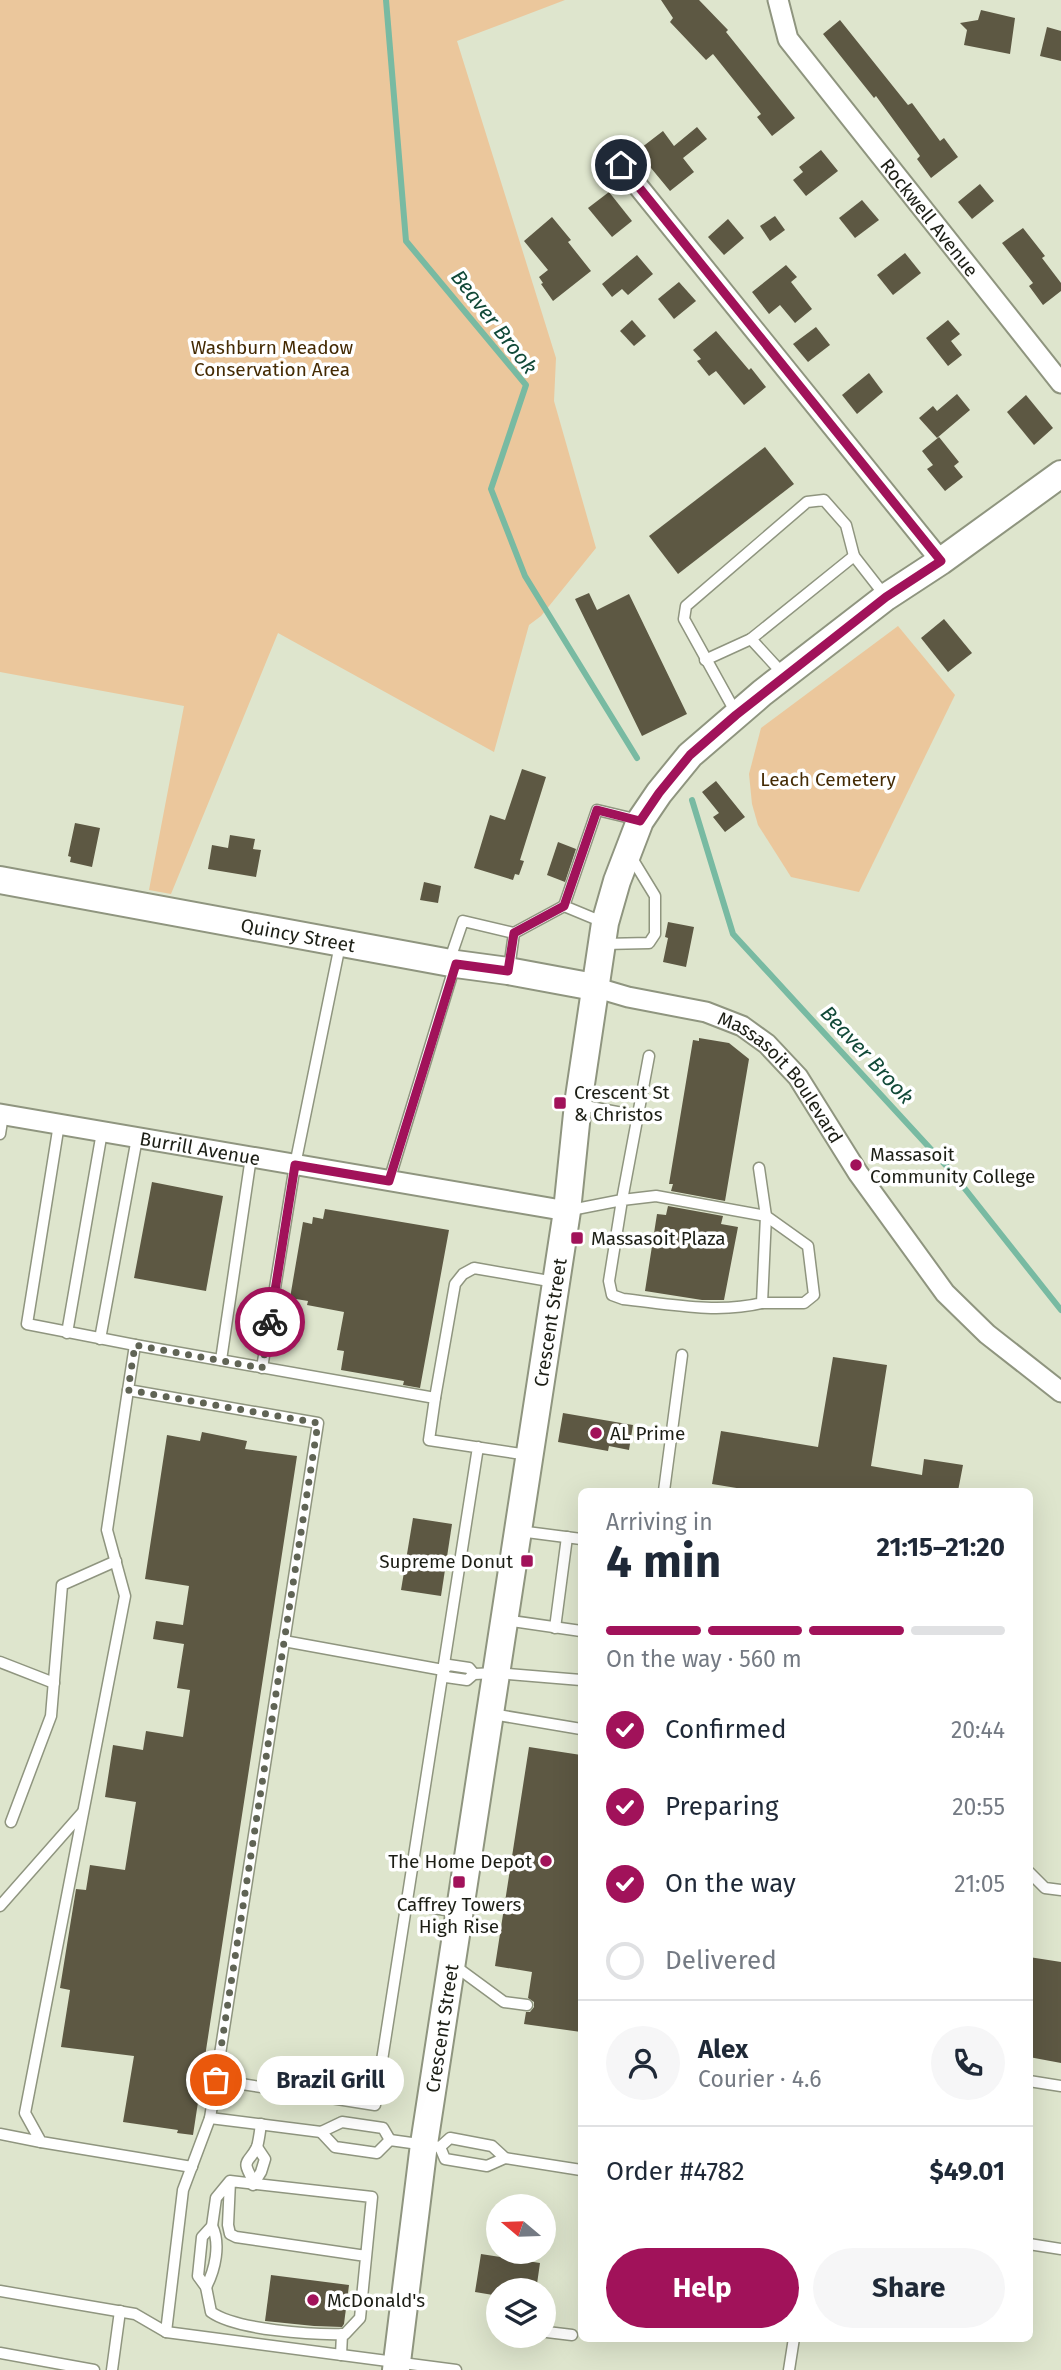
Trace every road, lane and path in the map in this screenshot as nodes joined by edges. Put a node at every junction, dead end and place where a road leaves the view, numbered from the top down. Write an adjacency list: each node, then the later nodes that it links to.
1 (778, 0): 3 (street, Rockwell Avenue)
2 (621, 165): 6 (street)
3 (1061, 383)
4 (1061, 474): 6 (main road, Crescent Street)
5 (854, 556): 7 (lane); 8 (lane); 9 (lane)
6 (941, 561): 7 (main road, Crescent Street)
7 (886, 597): 10 (main road, Crescent Street)
8 (751, 639): 9 (lane); 10 (lane)
9 (705, 660): 11 (lane)
10 (786, 676): 11 (main road, Crescent Street)
11 (736, 715): 12 (main road, Crescent Street)
12 (640, 821): 13 (main road, Crescent Street); 15 (lane)
13 (628, 852): 17 (main road, Crescent Street); 17 (lane)
14 (0, 880): 18 (main road, Quincy Street)
15 (564, 906): 16 (lane); 17 (lane)
16 (514, 933): 19 (lane); 20 (lane)
17 (604, 934): 21 (main road, Crescent Street)
18 (341, 943): 19 (main road, Quincy Street); 30 (lane)
19 (452, 964): 20 (main road, Quincy Street); 32 (lane)
20 (508, 971): 21 (main road, Quincy Street)
21 (594, 988): 23 (main road, Crescent Street); 45 (street, Massasoit Boulevard)
22 (649, 1056): 24 (lane)
23 (578, 1104): 24 (lane); 34 (main road, Crescent Street)
24 (638, 1116): 33 (lane)
25 (1, 1121): 26 (street, Burrill Avenue)
26 (59, 1124): 27 (street, Burrill Avenue); 38 (lane)
27 (102, 1132): 28 (street, Burrill Avenue); 38 (lane)
28 (138, 1138): 29 (street, Burrill Avenue); 39 (lane)
29 (251, 1157): 30 (street, Burrill Avenue); 42 (lane)
30 (295, 1165): 32 (street, Burrill Avenue); 43 (lane)
31 (759, 1168): 35 (lane)
32 (389, 1181): 34 (street, Burrill Avenue)
33 (622, 1200): 34 (lane); 35 (lane); 37 (lane)
34 (567, 1210): 36 (main road, Crescent Street)
35 (766, 1216): 37 (lane); 37 (lane)
36 (556, 1282): 46 (lane); 48 (main road, Crescent Street)
37 (762, 1304)
38 (67, 1333): 39 (lane)
39 (100, 1339): 40 (lane)
40 (135, 1345): 42 (lane); 44 (lane)
41 (682, 1355): 49 (lane)
42 (220, 1360): 43 (lane)
43 (262, 1368): 46 (lane)
44 (128, 1390): 52 (lane); 56 (lane)
45 (1061, 1392)
46 (435, 1398): 47 (lane)
47 (478, 1447): 48 (lane); 58 (lane)
48 (530, 1455): 50 (main road, Crescent Street)
49 (664, 1488)
50 (518, 1531): 51 (lane); 53 (main road, Crescent Street)
51 (574, 1538): 54 (lane)
52 (116, 1561): 61 (lane); 64 (lane)
53 (505, 1620): 54 (lane); 59 (main road, Crescent Street)
54 (555, 1628): 55 (lane)
55 (578, 1631)
56 (284, 1641): 58 (lane); 73 (lane)
57 (0, 1662): 61 (lane)
58 (443, 1670): 59 (lane); 68 (lane)
59 (485, 1674): 60 (lane); 62 (main road, Crescent Street)
60 (578, 1680)
61 (54, 1683): 65 (lane)
62 (490, 1714): 63 (lane); 70 (main road, Crescent Street)
63 (578, 1729)
64 (83, 1812): 69 (lane); 81 (lane)
65 (11, 1822)
66 (1033, 1876): 67 (lane)
67 (1061, 1890)
68 (407, 1904): 70 (lane); 73 (lane)
69 (0, 1906)
70 (460, 1912): 71 (main road, Crescent Street)
71 (452, 1963): 72 (lane); 82 (main road, Crescent Street)
72 (522, 2004)
73 (216, 2080): 76 (lane)
74 (1033, 2082): 75 (lane)
75 (1061, 2086)
76 (210, 2118): 77 (lane); 84 (lane)
77 (261, 2124): 78 (lane); 87 (lane)
78 (321, 2132): 80 (lane); 80 (lane)
79 (0, 2134): 81 (lane)
80 (390, 2140): 82 (lane)
81 (41, 2142): 84 (lane)
82 (432, 2145): 83 (lane); 83 (lane); 100 (main road, Crescent Street)
83 (505, 2158): 85 (lane)
84 (192, 2167): 93 (lane)
85 (578, 2170)
86 (230, 2181): 87 (lane); 90 (lane); 95 (lane)
87 (253, 2183): 90 (lane)
88 (1033, 2245): 89 (lane)
89 (1061, 2249)
90 (366, 2256): 95 (lane)
91 (0, 2291): 92 (lane)
92 (120, 2311): 93 (lane); 102 (lane)
93 (166, 2332): 99 (lane)
94 (556, 2333): 96 (lane)
95 (342, 2334): 99 (lane)
96 (572, 2335)
97 (793, 2342): 104 (lane)
98 (0, 2353): 101 (lane)
99 (341, 2355): 100 (lane)
100 (397, 2366): 103 (lane)
101 (94, 2370)
102 (112, 2370)
103 (456, 2370)
104 (789, 2370)

